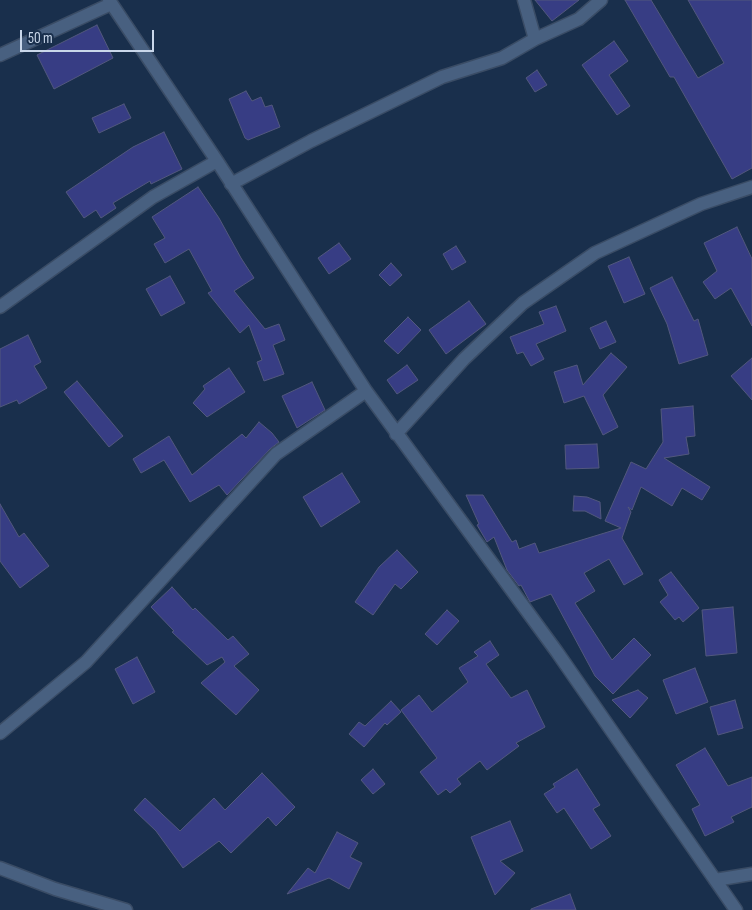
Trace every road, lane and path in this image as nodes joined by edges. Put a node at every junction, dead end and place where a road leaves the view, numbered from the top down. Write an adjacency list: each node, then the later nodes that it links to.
1 (524, 0): 4 (street)
2 (601, 0): 4 (street)
3 (110, 2): 5 (street); 6 (street)
4 (535, 39): 7 (street)
5 (0, 54)
6 (216, 161): 7 (street); 9 (street)
7 (231, 184): 10 (street)
8 (752, 187): 11 (street)
9 (0, 307)
10 (366, 391): 11 (street); 12 (street)
11 (396, 434): 15 (street)
12 (0, 733)
13 (0, 868): 16 (street)
14 (752, 874): 15 (street)
15 (715, 880): 17 (street)
16 (126, 910)
17 (736, 910)

